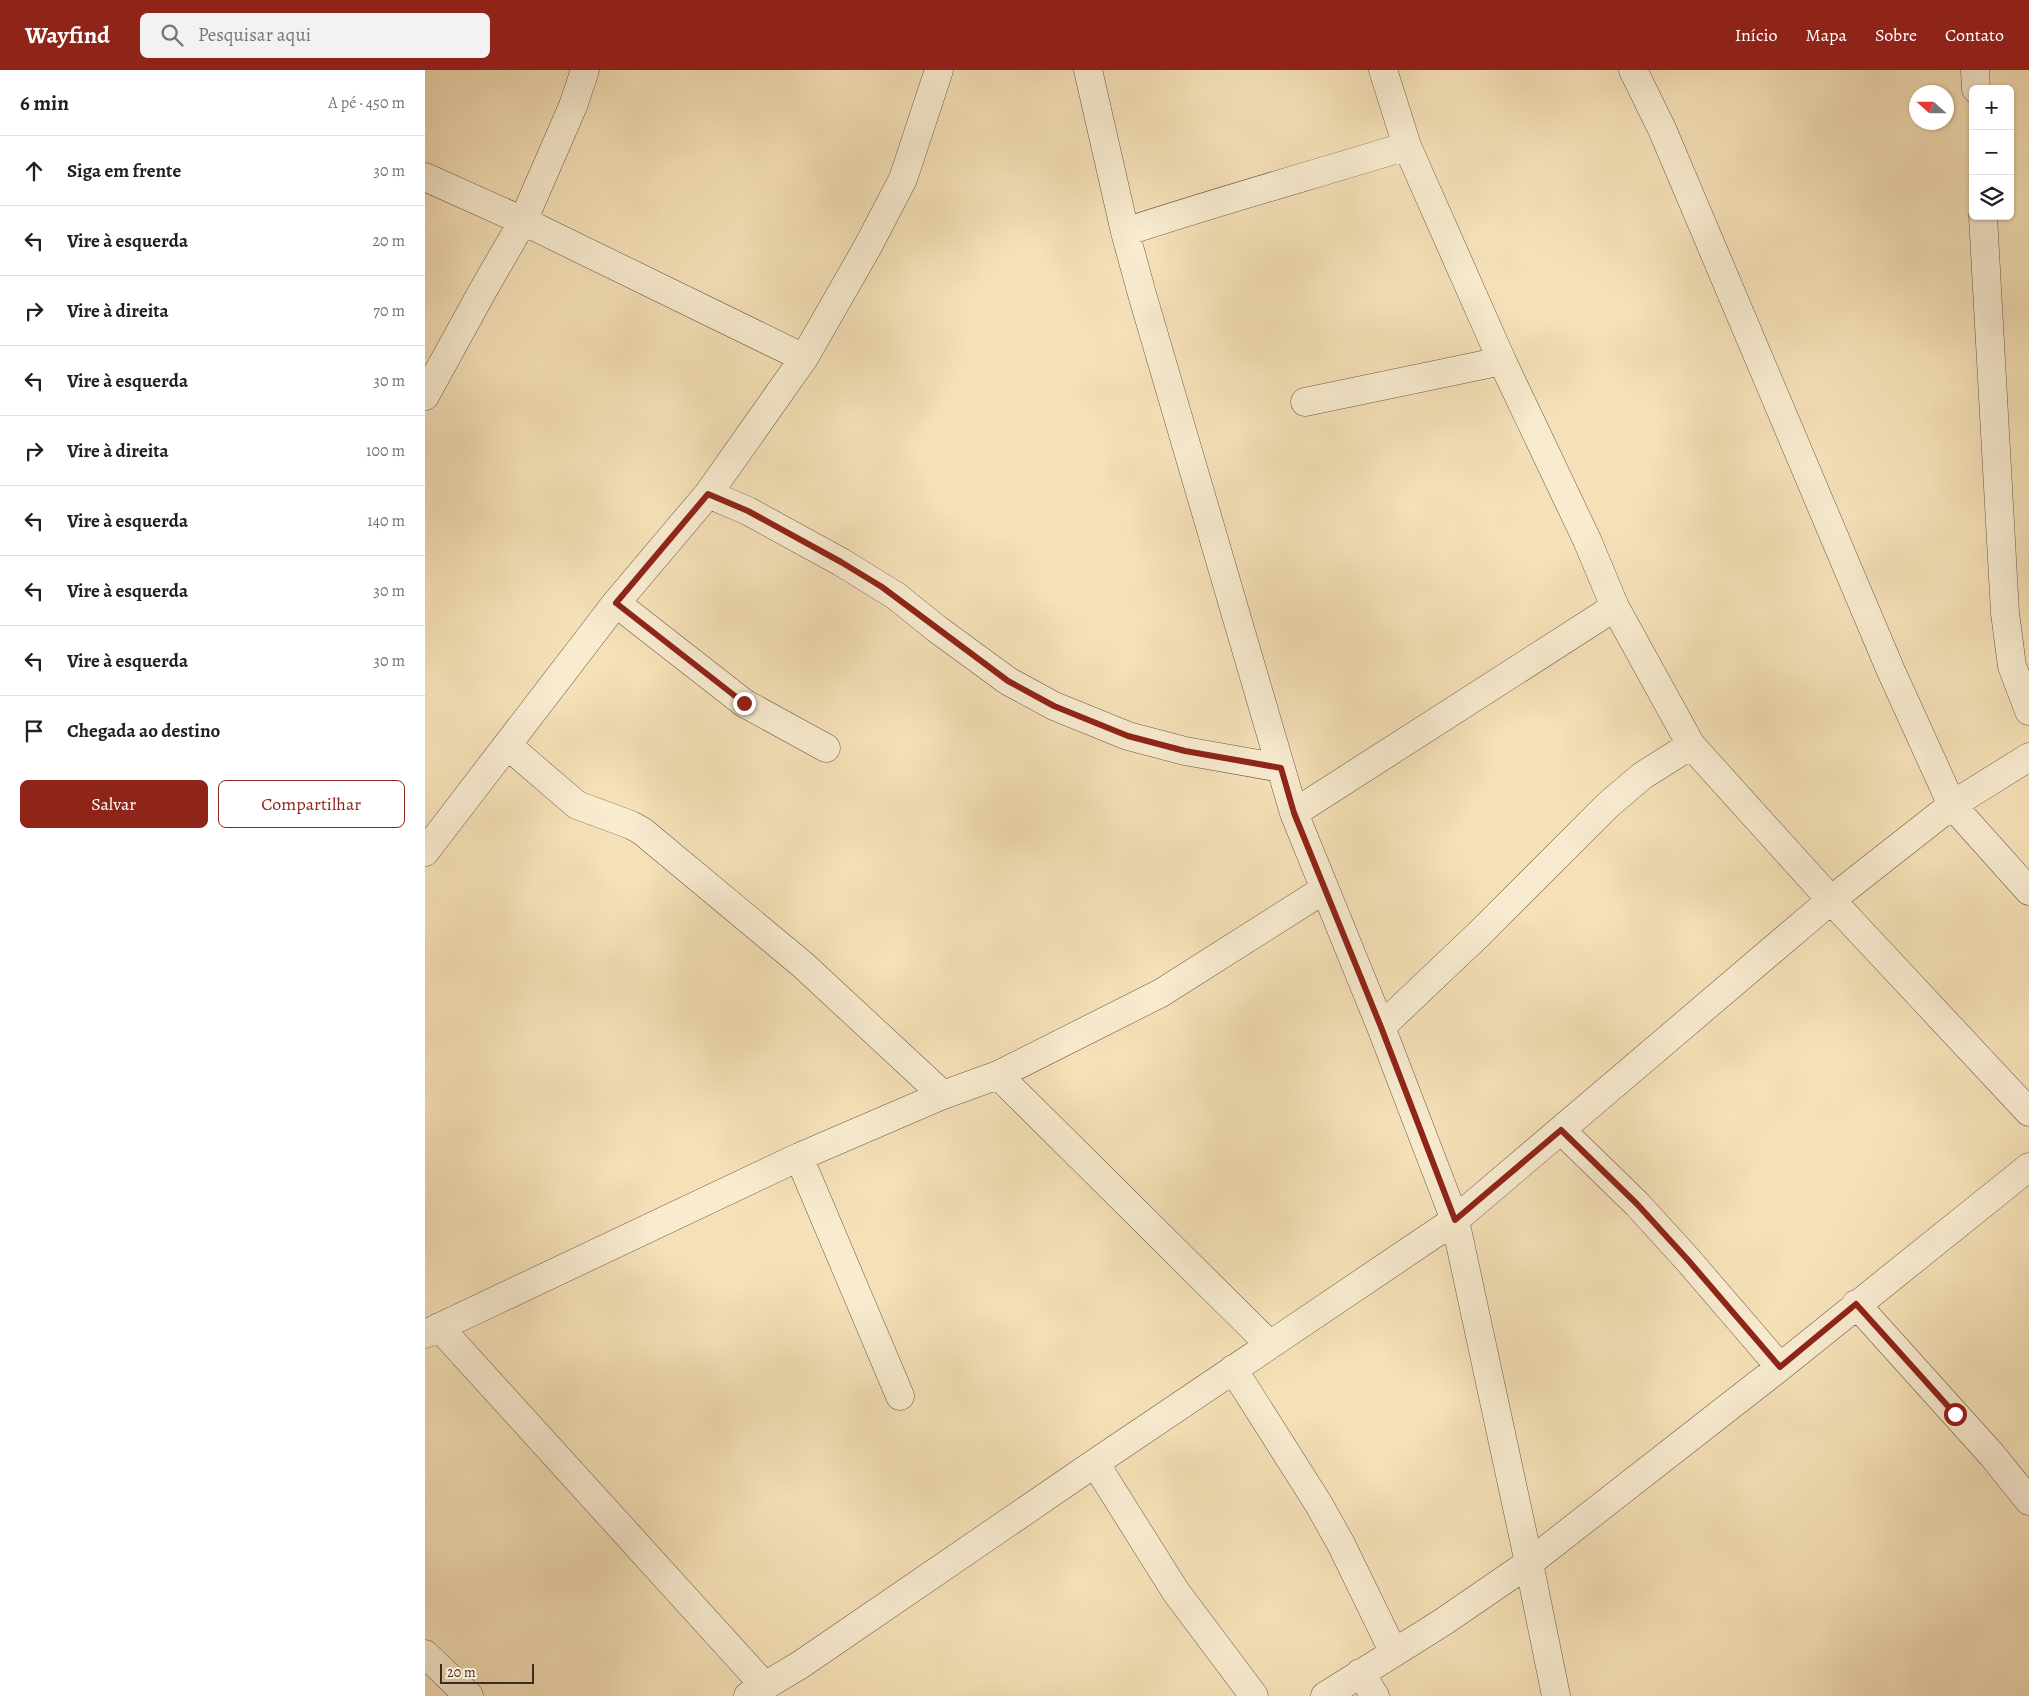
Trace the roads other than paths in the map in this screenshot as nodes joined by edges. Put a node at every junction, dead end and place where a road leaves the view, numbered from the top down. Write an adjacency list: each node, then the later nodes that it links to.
1 (585, 70): 11 (street)
2 (939, 70): 13 (street)
3 (1088, 70): 12 (street)
4 (1383, 70): 8 (street)
5 (1633, 70): 26 (street)
6 (1975, 70): 7 (street)
7 (1976, 85)
8 (1407, 146): 12 (street); 14 (street)
9 (425, 177): 11 (street)
10 (1983, 220): 20 (street)
11 (523, 221): 13 (street); 15 (street)
12 (1125, 232): 25 (street)
13 (804, 358): 17 (street)
14 (1501, 361): 16 (street); 19 (street)
15 (425, 396)
16 (1305, 402)
17 (708, 494): 18 (street); 25 (street)
18 (616, 603): 21 (street); 23 (street)
19 (1615, 607): 22 (street); 27 (street)
20 (2029, 711)
21 (507, 745): 28 (street); 34 (street)
22 (1691, 745): 31 (street); 32 (street)
23 (826, 748)
24 (2029, 757): 26 (street)
25 (1281, 768): 27 (street)
26 (1952, 805): 30 (street); 31 (street)
27 (1294, 813): 29 (street)
28 (429, 841)
29 (1325, 889): 32 (street); 33 (street)
30 (2029, 891)
31 (1831, 900): 35 (street); 36 (street)
32 (1381, 1027): 39 (street)
33 (998, 1075): 34 (street); 42 (street)
34 (943, 1095): 37 (street)
35 (2029, 1112)
36 (1561, 1130): 39 (street); 43 (street)
37 (799, 1157): 41 (street); 45 (street)
38 (2029, 1167): 40 (street)
39 (1455, 1220): 42 (street); 48 (street)
40 (1856, 1304): 43 (street); 47 (street)
41 (432, 1331): 52 (street)
42 (1269, 1344): 44 (street)
43 (1780, 1367): 48 (street)
44 (1233, 1369): 46 (street); 49 (street)
45 (901, 1396)
46 (1095, 1462): 52 (street); 54 (street)
47 (2029, 1501)
48 (1529, 1563): 49 (street); 57 (street)
49 (1394, 1653): 51 (street)
50 (425, 1654): 53 (street)
51 (1360, 1673): 55 (street); 56 (street)
52 (756, 1691)
53 (469, 1696)
54 (1254, 1696)
55 (1325, 1696)
56 (1375, 1696)
57 (1556, 1696)

